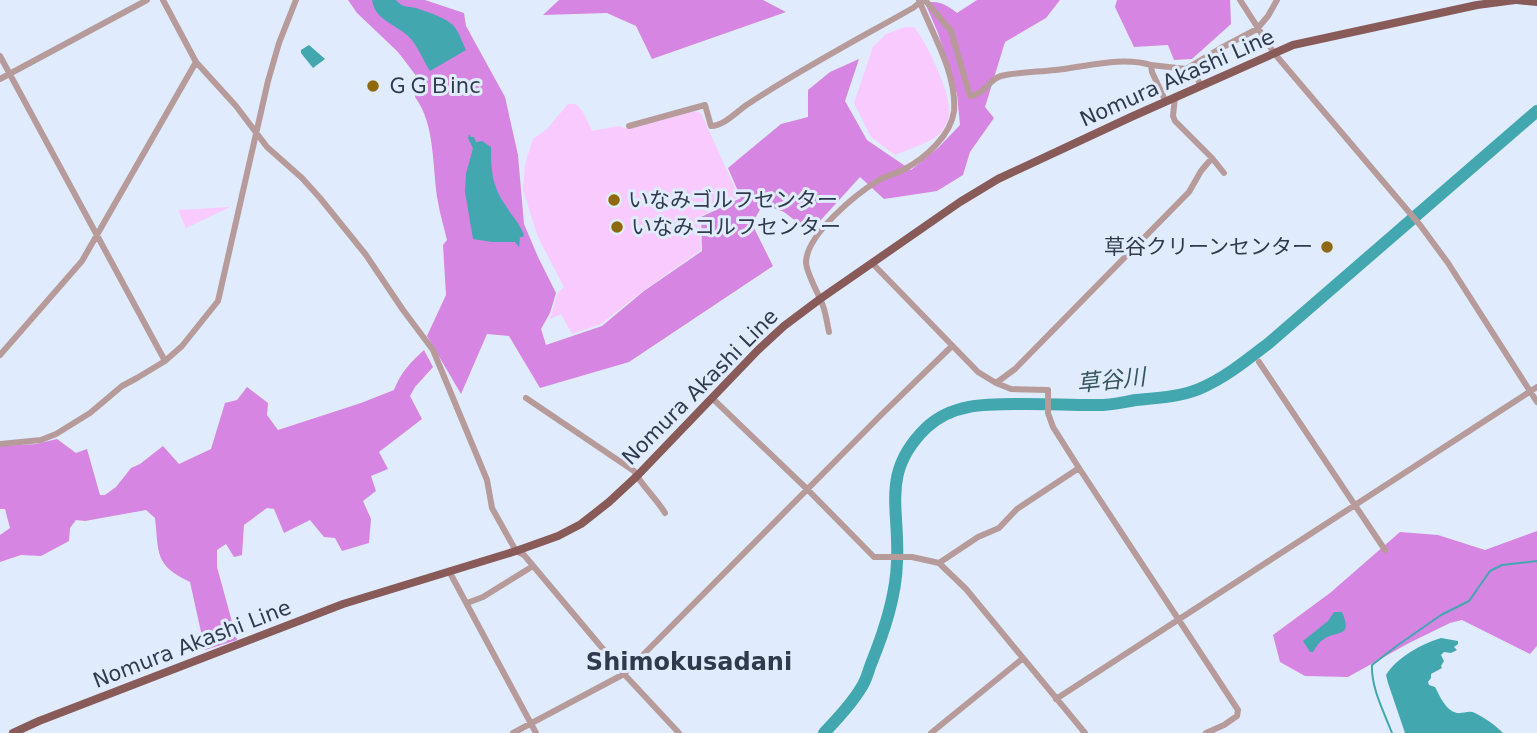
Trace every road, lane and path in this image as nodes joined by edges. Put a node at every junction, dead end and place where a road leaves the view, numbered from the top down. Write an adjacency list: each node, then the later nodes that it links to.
1 (147, 0): 16 (street)
2 (163, 0): 13 (street)
3 (296, 0): 22 (street)
4 (1240, 0): 10 (street)
5 (1277, 0): 10 (street)
6 (1516, 0): 8 (main road, Nomura Akashi Line); 9 (main road, Nomura Akashi Line)
7 (922, 1): 14 (street); 21 (street); 27 (street)
8 (1476, 2): 11 (main road, Nomura Akashi Line)
9 (1537, 2)
10 (1257, 29): 11 (street); 15 (street)
11 (1274, 53): 18 (main road, Nomura Akashi Line); 34 (street)
12 (0, 56): 16 (street)
13 (196, 62): 22 (street); 25 (street)
14 (1151, 65): 15 (street); 20 (street)
15 (1191, 66): 18 (street)
16 (10, 74): 17 (street); 25 (street)
17 (0, 79)
18 (1201, 86): 19 (main road, Nomura Akashi Line)
19 (1175, 97): 20 (main road, Nomura Akashi Line); 23 (street)
20 (1166, 102): 26 (main road, Nomura Akashi Line)
21 (629, 126)
22 (257, 133): 31 (street); 45 (street)
23 (1212, 158): 24 (street); 33 (street)
24 (1224, 173)
25 (96, 236): 30 (street); 31 (street)
26 (872, 263): 27 (main road, Nomura Akashi Line); 29 (street)
27 (820, 299): 28 (street); 36 (main road, Nomura Akashi Line)
28 (829, 332)
29 (952, 346): 33 (street); 41 (street)
30 (0, 355)
31 (164, 361): 38 (street)
32 (1259, 362): 42 (street)
33 (996, 383): 39 (street)
34 (1534, 389): 37 (street); 42 (street)
35 (526, 398): 40 (street)
36 (712, 398): 40 (main road, Nomura Akashi Line); 41 (street)
37 (1537, 402)
38 (0, 444)
39 (1079, 468): 46 (street); 50 (street)
40 (637, 476): 43 (street); 45 (main road, Nomura Akashi Line)
41 (807, 489): 46 (street); 52 (street)
42 (1354, 506): 44 (street); 50 (street)
43 (665, 513)
44 (1385, 550)
45 (516, 551): 47 (street); 48 (main road, Nomura Akashi Line)
46 (939, 563): 51 (street)
47 (533, 566): 49 (street); 52 (street)
48 (449, 571): 49 (street); 55 (main road, Nomura Akashi Line)
49 (467, 603): 54 (street)
50 (1178, 621): 53 (street); 61 (street)
51 (1022, 659): 53 (street); 59 (street)
52 (624, 674): 54 (street); 58 (street)
53 (1056, 699): 60 (street)
54 (531, 724): 56 (street); 57 (street)
55 (13, 733)
56 (513, 733)
57 (536, 733)
58 (680, 733)
59 (931, 733)
60 (1085, 733)
61 (1206, 733)

